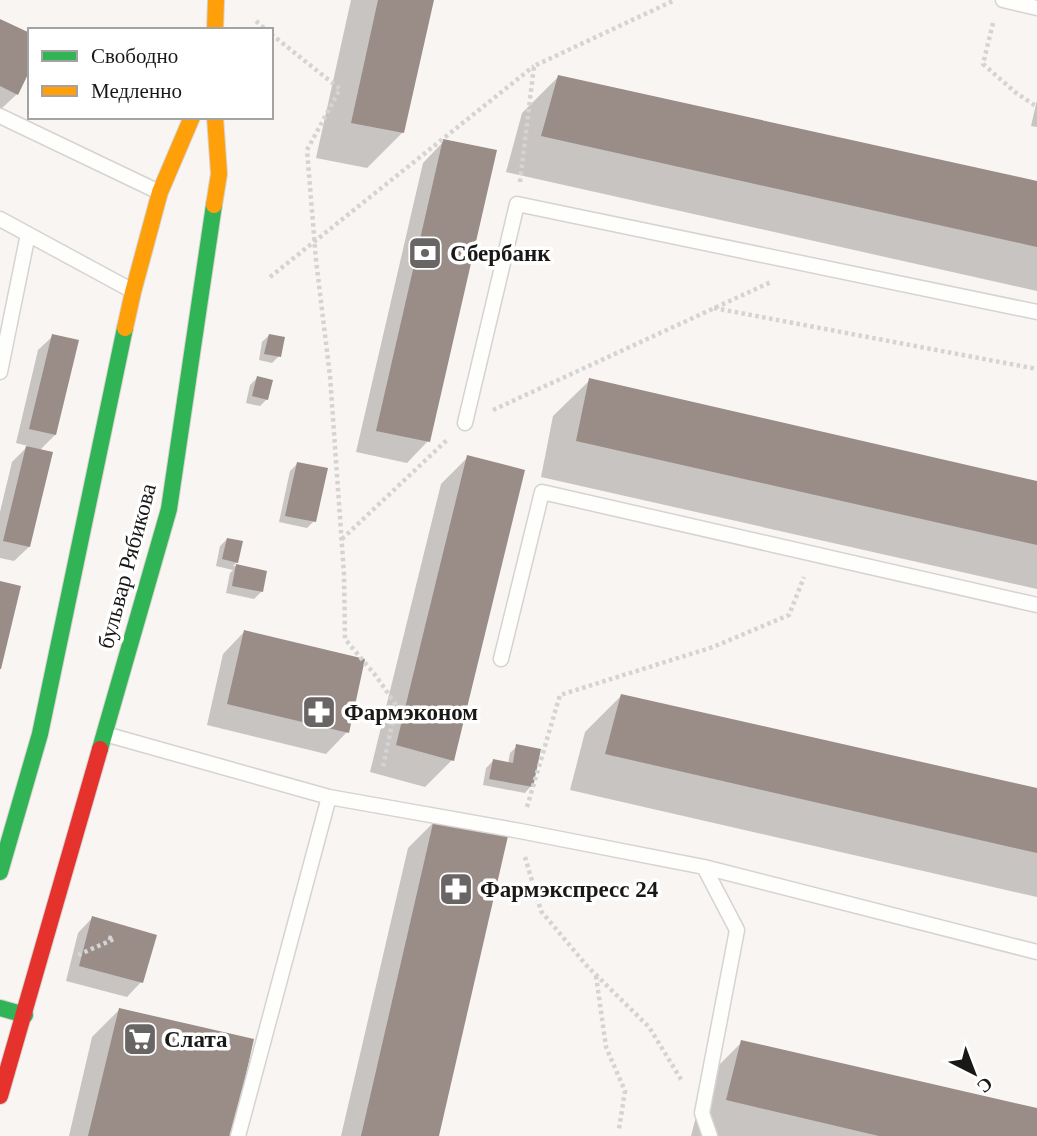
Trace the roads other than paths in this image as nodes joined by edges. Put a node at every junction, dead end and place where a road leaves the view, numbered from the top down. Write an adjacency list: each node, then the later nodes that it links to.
1 (216, 0): 4 (main road)
2 (999, 6): 3 (lane)
3 (1037, 8)
4 (215, 28)
5 (0, 116): 8 (lane)
6 (191, 119): 8 (main road, бульвар Рябикова)
7 (215, 119): 17 (main road, бульвар Рябикова)
8 (160, 192): 11 (main road, бульвар Рябикова)
9 (0, 219): 10 (lane)
10 (28, 234): 11 (lane); 13 (lane)
11 (133, 292): 20 (main road, бульвар Рябикова)
12 (1037, 312): 14 (lane)
13 (0, 372)
14 (465, 424)
15 (1037, 606): 16 (lane)
16 (501, 659)
17 (105, 734): 18 (lane); 23 (main road, бульвар Рябикова)
18 (329, 797): 19 (lane); 25 (lane)
19 (705, 867): 21 (lane); 26 (lane)
20 (0, 872)
21 (1037, 952)
22 (0, 1008): 23 (main road)
23 (25, 1015): 24 (main road, бульвар Рябикова)
24 (0, 1096)
25 (237, 1136)
26 (710, 1136)

